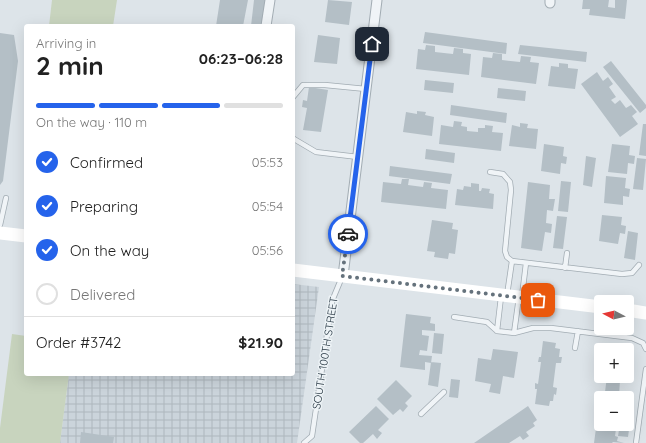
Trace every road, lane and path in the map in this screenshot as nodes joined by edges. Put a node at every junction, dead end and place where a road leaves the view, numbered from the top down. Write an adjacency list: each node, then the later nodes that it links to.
1 (270, 0): 3 (street)
2 (377, 0): 4 (street, SOUTH 100TH STREET)
3 (266, 24)
4 (366, 89): 5 (lane); 7 (street, SOUTH 100TH STREET)
5 (295, 95)
6 (295, 140): 7 (lane)
7 (358, 157): 19 (street, SOUTH 100TH STREET)
8 (490, 172): 14 (lane)
9 (6, 198): 10 (lane)
10 (0, 225)
11 (0, 233): 12 (street)
12 (24, 236)
13 (567, 253): 17 (lane)
14 (512, 261): 15 (lane); 20 (lane)
15 (526, 263): 17 (lane); 20 (lane)
16 (639, 265): 17 (lane)
17 (565, 268)
18 (295, 270): 19 (street)
19 (342, 276): 20 (street); 33 (lane, SOUTH 100TH STREET)
20 (512, 296): 21 (street); 26 (lane); 27 (lane)
21 (594, 306)
22 (634, 311): 23 (street)
23 (646, 313)
24 (454, 317): 26 (lane)
25 (578, 331): 27 (lane); 28 (lane); 29 (lane)
26 (497, 332): 27 (lane)
27 (514, 333)
28 (575, 348)
29 (646, 349)
30 (646, 369): 34 (lane)
31 (444, 392): 32 (lane)
32 (422, 414)
33 (304, 443)
34 (636, 443)

